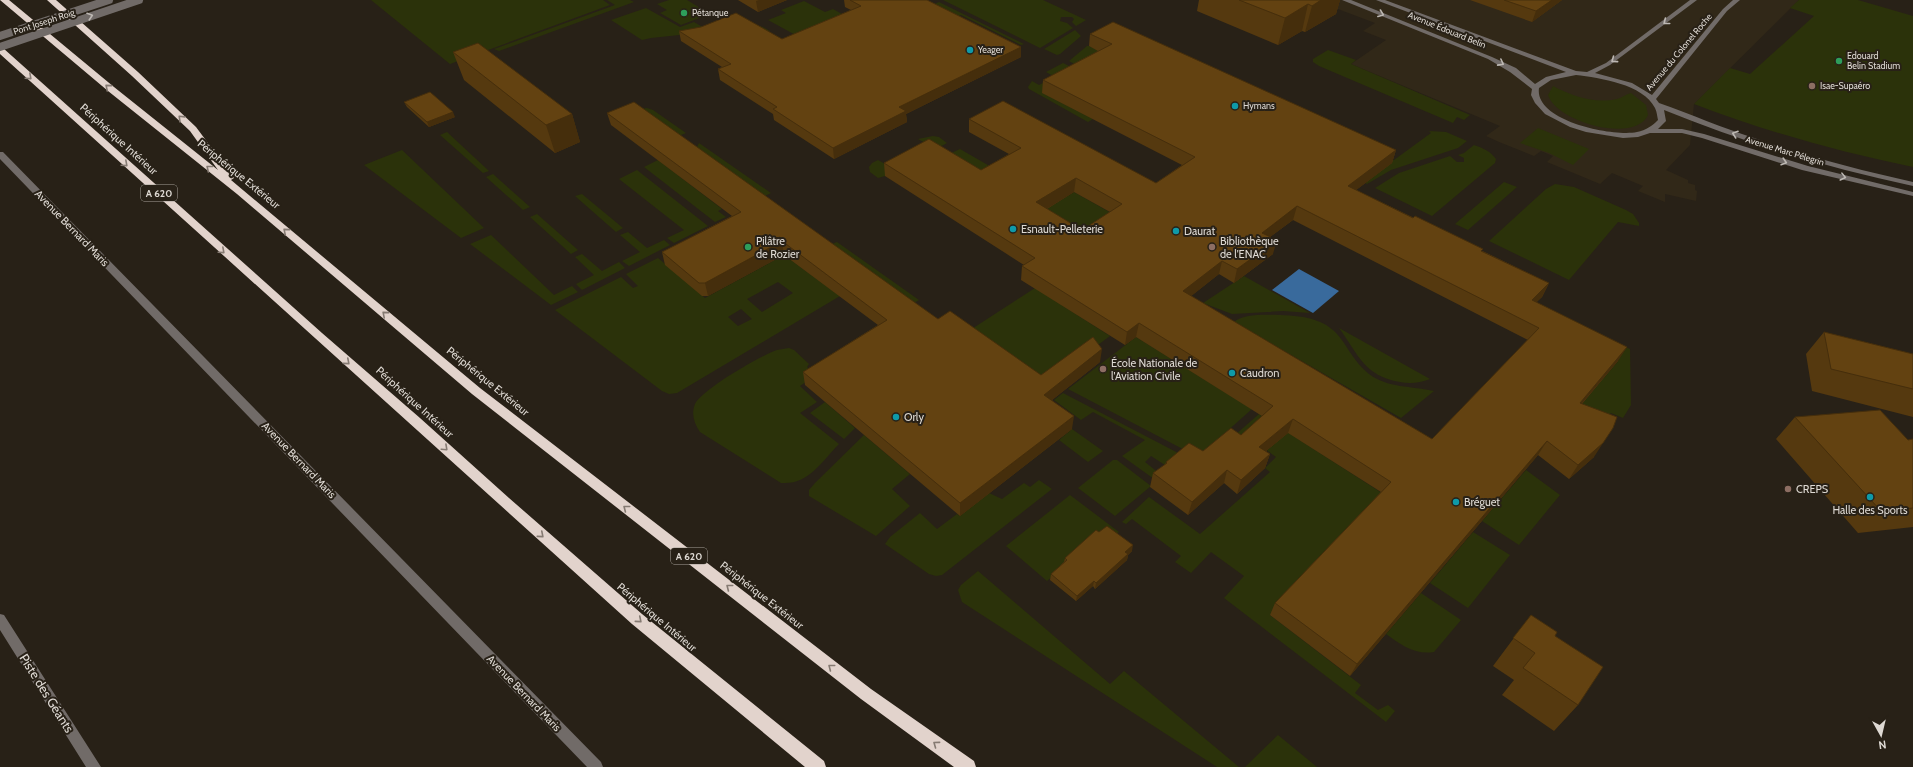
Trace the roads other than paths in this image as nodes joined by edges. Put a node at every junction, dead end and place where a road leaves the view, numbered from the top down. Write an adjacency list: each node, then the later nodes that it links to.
1 (4, 0): 20 (highway, Périphérique Extérieur / A 620, one-way to 1)
2 (51, 0): 20 (highway, one-way to 2)
3 (110, 0): 9 (street, Pont Joseph Roig, bridge)
4 (139, 0): 10 (street, Pont Joseph Roig, one-way to 4, bridge)
5 (1345, 0): 14 (street, Avenue Édouard Belin, one-way to 14)
6 (1379, 0): 12 (street, Avenue Édouard Belin)
7 (1694, 0): 13 (street, one-way to 13)
8 (1737, 0): 15 (street, Avenue du Colonel Roche)
9 (0, 36)
10 (0, 47)
11 (0, 50): 25 (highway, Périphérique Intérieur / A 620, one-way to 25)
12 (1576, 73): 13 (street); 14 (street)
13 (1589, 74): 15 (street)
14 (1536, 88): 17 (street, Avenue Marc Pélegrin)
15 (1652, 99): 16 (street)
16 (1658, 105): 17 (street); 19 (street, Avenue Marc Pélegrin, one-way to 16)
17 (1652, 131): 21 (street, Avenue Marc Pélegrin, one-way to 21)
18 (0, 154): 24 (street, Avenue Bernard Maris)
19 (1913, 184)
20 (240, 192): 26 (highway, Périphérique Extérieur / A 620, one-way to 20)
21 (1913, 194)
22 (0, 619): 23 (street, Piste des Géants)
23 (94, 767)
24 (596, 767)
25 (818, 767)
26 (968, 767)

